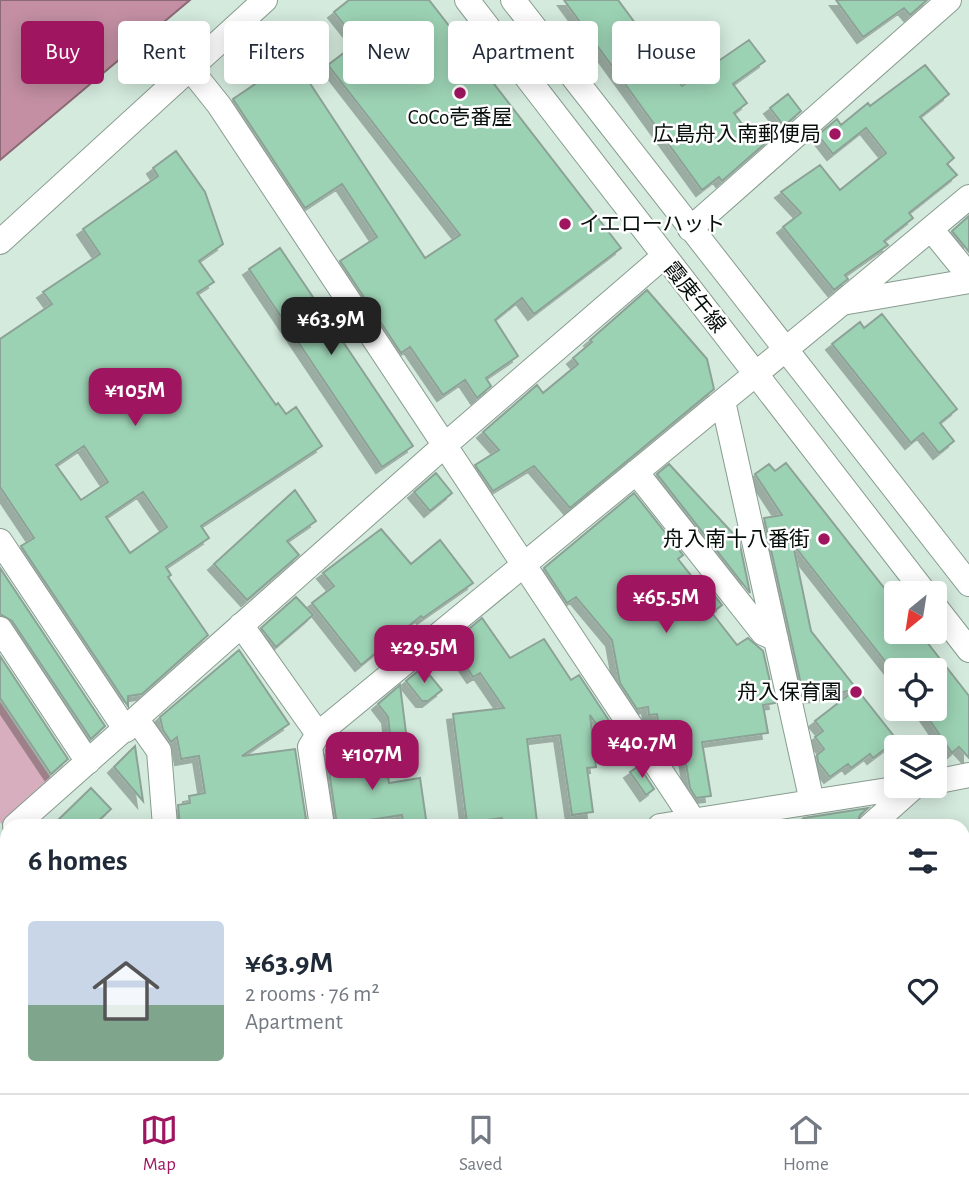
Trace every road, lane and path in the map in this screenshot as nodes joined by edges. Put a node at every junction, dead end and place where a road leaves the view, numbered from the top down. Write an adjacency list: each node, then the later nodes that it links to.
1 (265, 0): 5 (street)
2 (467, 0): 12 (street, 霞庚午線)
3 (513, 0): 9 (street)
4 (949, 0): 9 (street)
5 (210, 52)
6 (176, 84): 11 (street)
7 (202, 84): 18 (street)
8 (969, 197): 10 (street)
9 (690, 229): 15 (street)
10 (931, 229): 13 (street); 14 (street)
11 (0, 243)
12 (663, 257): 16 (street, 霞庚午線); 18 (street)
13 (969, 281): 14 (street)
14 (842, 303): 15 (street)
15 (784, 350): 16 (street); 23 (street)
16 (756, 374): 17 (street); 22 (street, 霞庚午線)
17 (723, 401): 19 (street); 27 (street)
18 (445, 445): 21 (street); 25 (street)
19 (636, 472): 21 (street); 27 (street)
20 (0, 541): 29 (street)
21 (523, 562): 30 (street); 40 (street)
22 (916, 581)
23 (969, 584)
24 (947, 622): 28 (street)
25 (241, 625): 29 (street); 30 (street)
26 (0, 629): 31 (street)
27 (776, 639): 36 (street)
28 (969, 650)
29 (132, 725): 31 (street); 38 (street)
30 (318, 734): 39 (street)
31 (88, 762): 37 (street)
32 (969, 775): 33 (street)
33 (947, 779)
34 (884, 791): 36 (street)
35 (901, 798): 42 (street)
36 (812, 802): 41 (street)
37 (23, 819)
38 (164, 819)
39 (321, 819)
40 (692, 819)
41 (722, 819)
42 (878, 819)

